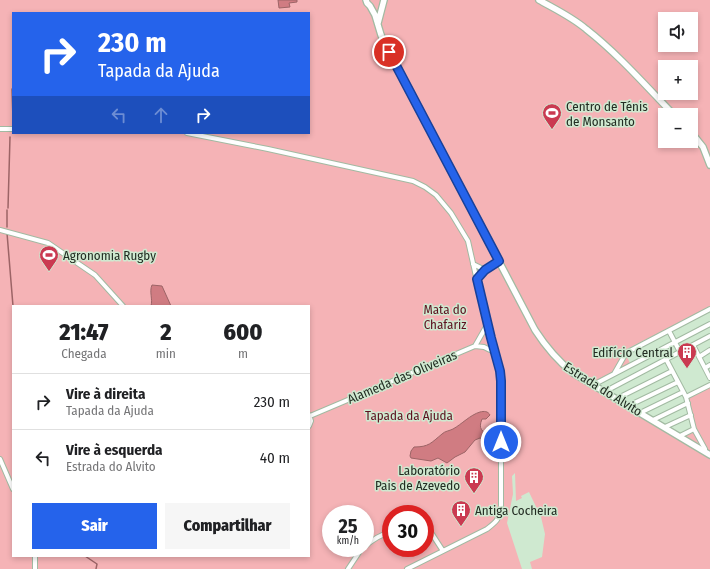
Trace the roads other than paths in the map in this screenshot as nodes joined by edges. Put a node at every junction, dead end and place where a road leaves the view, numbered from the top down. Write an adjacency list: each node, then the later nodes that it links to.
1 (366, 0): 4 (street, Estrada do Alvito)
2 (539, 0): 6 (street)
3 (384, 1): 4 (street); 5 (street)
4 (370, 6): 5 (street, Estrada do Alvito)
5 (378, 23): 13 (street, Estrada do Alvito)
6 (667, 108)
7 (0, 129): 8 (street)
8 (12, 129)
9 (192, 134): 14 (street)
10 (698, 141): 11 (street)
11 (710, 166)
12 (0, 230): 17 (street)
13 (499, 261): 15 (street); 37 (street, Estrada do Alvito)
14 (473, 264): 15 (street); 16 (street)
15 (485, 270): 16 (street)
16 (477, 279): 20 (street)
17 (122, 305)
18 (710, 309): 21 (street)
19 (710, 324): 23 (street)
20 (487, 325): 24 (street); 27 (street)
21 (669, 331): 23 (street); 34 (street)
22 (710, 336): 25 (street)
23 (675, 342): 28 (street); 34 (street)
24 (475, 346): 27 (street); 47 (street, Alameda das Oliveiras)
25 (693, 346): 28 (street); 29 (street)
26 (710, 350): 29 (street)
27 (494, 352): 56 (street)
28 (680, 352): 30 (street)
29 (699, 357): 32 (street)
30 (666, 359): 33 (street); 39 (street)
31 (710, 365): 32 (street)
32 (704, 368): 35 (street)
33 (672, 370): 36 (street); 42 (street)
34 (614, 374): 37 (street)
35 (710, 378)
36 (678, 382): 40 (street); 44 (street)
37 (592, 385): 39 (street, Estrada do Alvito)
38 (710, 385): 41 (street)
39 (603, 392): 42 (street, Estrada do Alvito)
40 (683, 392): 41 (street); 45 (street)
41 (686, 397): 43 (street)
42 (616, 399): 44 (street, Estrada do Alvito)
43 (688, 403): 46 (street); 48 (street)
44 (628, 406): 45 (street, Estrada do Alvito)
45 (640, 413): 48 (street, Estrada do Alvito)
46 (691, 415): 49 (street); 50 (street)
47 (310, 416)
48 (653, 420): 49 (street, Estrada do Alvito)
49 (665, 428): 51 (street, Estrada do Alvito)
50 (694, 429): 51 (street); 52 (street)
51 (680, 436): 52 (street, Estrada do Alvito)
52 (707, 453)
53 (0, 459): 54 (street)
54 (12, 487)
55 (434, 537): 56 (street)
56 (443, 551): 61 (street)
57 (35, 557): 59 (street)
58 (356, 557): 60 (street)
59 (35, 569)
60 (348, 569)
61 (407, 569)

